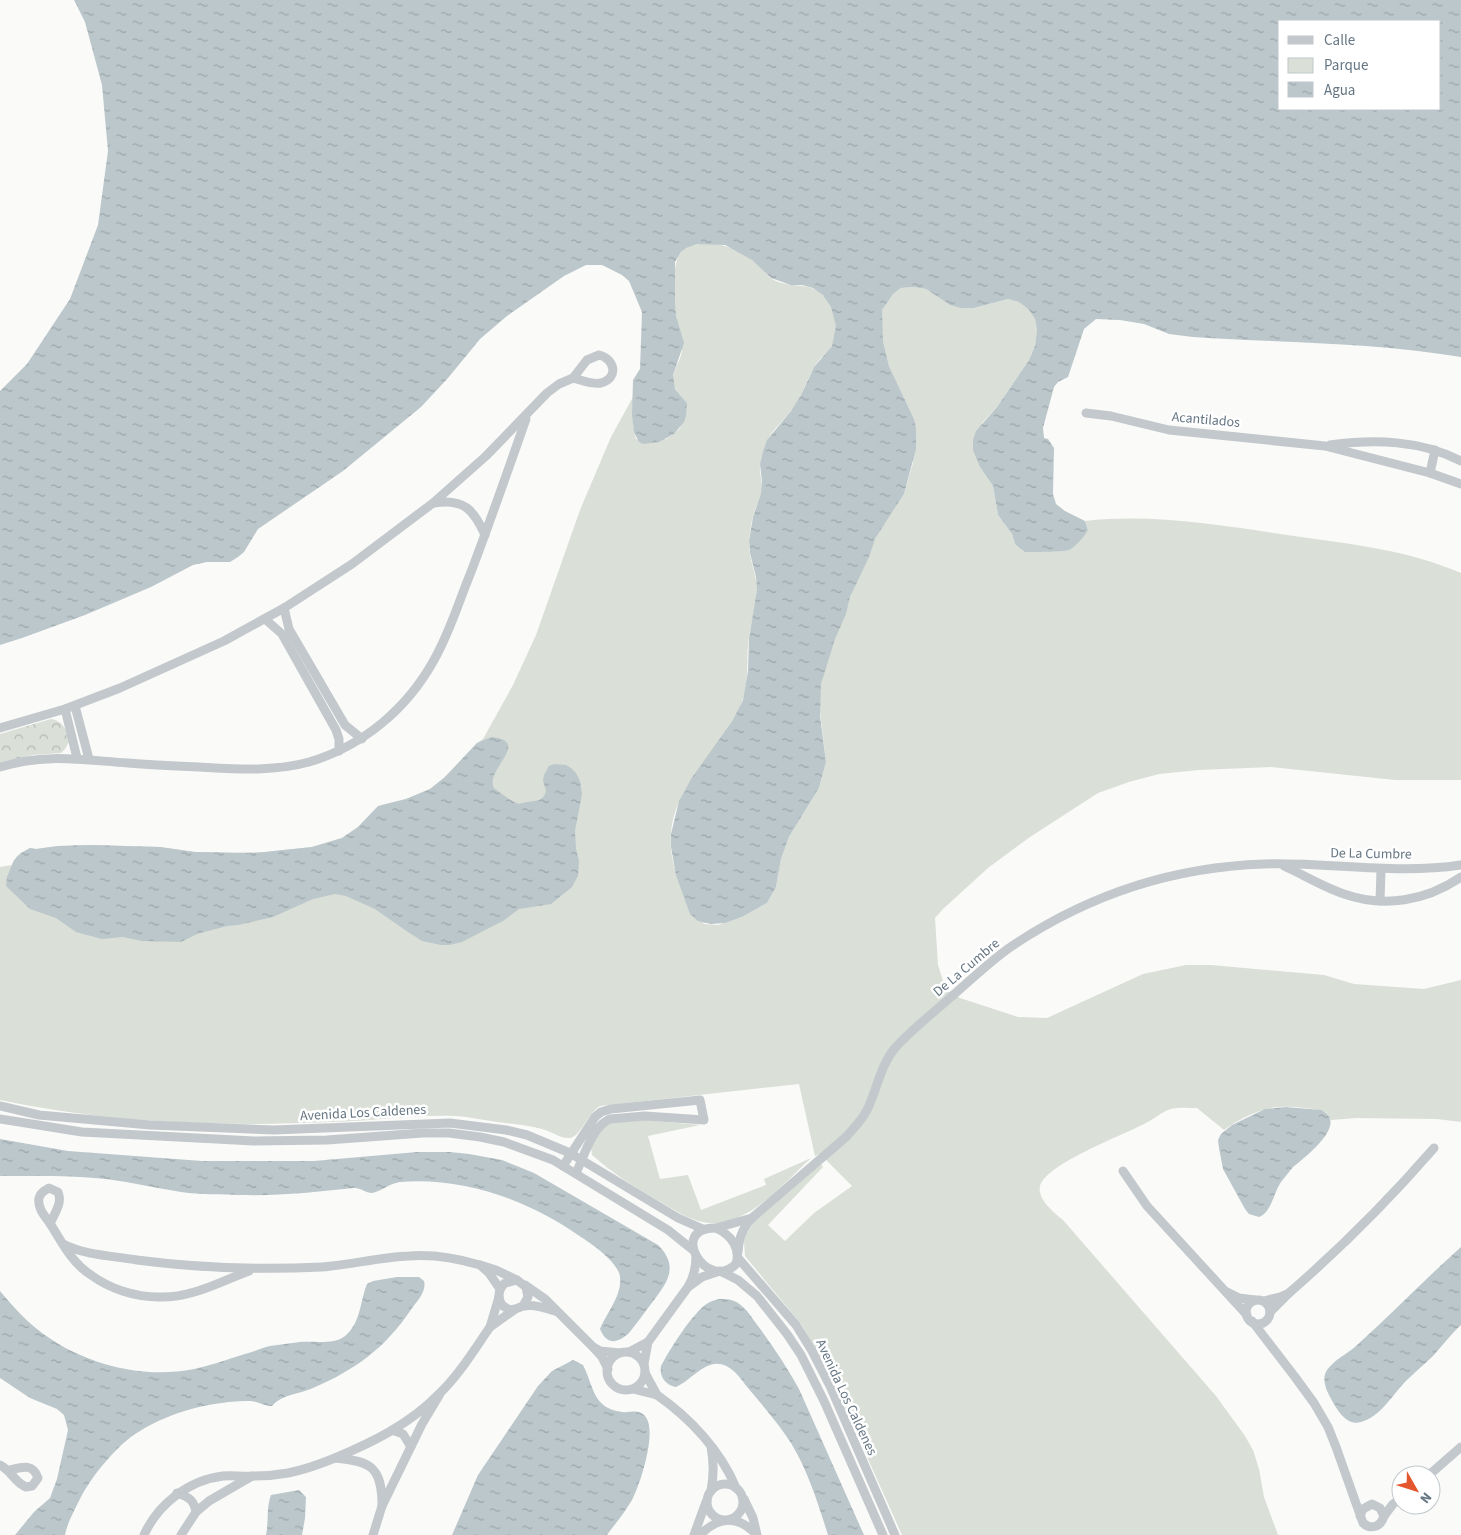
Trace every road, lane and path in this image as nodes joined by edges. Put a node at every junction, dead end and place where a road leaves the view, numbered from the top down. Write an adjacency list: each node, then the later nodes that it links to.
1 (573, 378): 3 (street)
2 (1086, 413): 4 (street, Acantilados)
3 (528, 415): 9 (street); 10 (street)
4 (1325, 446): 5 (street, Acantilados); 7 (street, Acantilados)
5 (1436, 450): 6 (street, Acantilados); 7 (street)
6 (1461, 460)
7 (1430, 473): 8 (street, Acantilados)
8 (1461, 484)
9 (433, 503): 10 (street); 11 (street)
10 (485, 535): 21 (street)
11 (284, 608): 12 (street); 13 (street)
12 (265, 619): 13 (street); 16 (street)
13 (286, 632): 14 (street); 15 (street)
14 (317, 677): 15 (street); 18 (street)
15 (308, 682): 20 (street)
16 (75, 706): 17 (street); 24 (street)
17 (65, 709): 19 (street); 23 (street)
18 (345, 725): 20 (street); 21 (street)
19 (0, 728)
20 (336, 730): 22 (street)
21 (362, 739): 22 (street)
22 (339, 751): 24 (street)
23 (77, 758): 24 (street); 25 (street)
24 (89, 759)
25 (0, 767)
26 (1279, 864): 28 (street, De La Cumbre); 30 (street, De La Cumbre); 41 (street, De La Cumbre)
27 (1461, 865): 28 (street, De La Cumbre)
28 (1381, 870): 30 (street)
29 (1461, 877): 30 (street, De La Cumbre)
30 (1380, 901)
31 (668, 1103): 33 (street); 33 (street); 36 (street)
32 (0, 1106): 36 (street, Avenida Los Caldenes)
33 (669, 1117): 37 (street)
34 (0, 1119): 38 (street, Avenida Los Caldenes)
35 (1434, 1148): 55 (street)
36 (570, 1153): 37 (street, Avenida Los Caldenes); 38 (street)
37 (583, 1160): 40 (street); 44 (street, Avenida Los Caldenes)
38 (563, 1166): 40 (street, Avenida Los Caldenes)
39 (1123, 1171): 53 (street)
40 (576, 1174): 46 (street, Avenida Los Caldenes)
41 (752, 1218): 43 (street); 47 (street)
42 (50, 1224): 45 (street)
43 (716, 1228): 44 (street); 47 (street)
44 (703, 1229): 46 (street)
45 (63, 1244): 49 (street); 49 (street)
46 (694, 1253): 50 (street); 52 (street)
47 (738, 1255): 50 (street); 103 (street, Avenida Los Caldenes)
48 (480, 1265): 49 (street); 51 (street); 54 (street)
49 (253, 1269)
50 (720, 1271): 52 (street); 102 (street, Avenida Los Caldenes)
51 (520, 1282): 54 (street); 57 (street); 58 (street)
52 (688, 1288): 62 (street)
53 (1221, 1288): 56 (street); 60 (street)
54 (499, 1293): 57 (street); 61 (street)
55 (1289, 1293): 56 (street); 59 (street)
56 (1259, 1300): 59 (street); 60 (street)
57 (519, 1308): 58 (street); 61 (street)
58 (556, 1311): 63 (street)
59 (1269, 1314): 60 (street); 64 (street)
60 (1249, 1318): 64 (street)
61 (490, 1327): 69 (street)
62 (648, 1342): 65 (street); 67 (street)
63 (593, 1347): 65 (street); 66 (street)
64 (1273, 1351): 84 (street)
65 (625, 1353): 66 (street); 67 (street)
66 (608, 1369): 68 (street)
67 (644, 1369): 68 (street); 70 (street)
68 (632, 1389): 70 (street)
69 (440, 1394): 71 (street); 73 (street)
70 (657, 1395): 74 (street)
71 (392, 1430): 72 (street); 73 (street)
72 (370, 1443): 76 (street); 77 (street)
73 (411, 1447): 80 (street)
74 (711, 1447): 85 (street); 87 (street)
75 (1461, 1447): 79 (street)
76 (335, 1458): 77 (street); 82 (street)
77 (367, 1464): 83 (street)
78 (0, 1465): 81 (street)
79 (1440, 1465)
80 (400, 1468): 83 (street); 90 (street)
81 (10, 1470)
82 (252, 1476): 86 (street); 92 (street)
83 (378, 1476): 90 (street)
84 (1350, 1487): 89 (street); 93 (street)
85 (739, 1492): 87 (street); 94 (street); 101 (street)
86 (177, 1494): 92 (street); 96 (street)
87 (709, 1495): 94 (street); 99 (street)
88 (1391, 1504): 89 (street)
89 (1373, 1505): 93 (street); 95 (street)
90 (382, 1506): 98 (street)
91 (1391, 1507): 95 (street)
92 (196, 1512): 97 (street)
93 (1362, 1519): 95 (street); 104 (street)
94 (726, 1520): 100 (street); 101 (street)
95 (1382, 1521): 105 (street)
96 (144, 1535)
97 (181, 1535)
98 (373, 1535)
99 (694, 1535)
100 (700, 1535)
101 (757, 1535)
102 (883, 1535)
103 (895, 1535)
104 (1364, 1535)
105 (1374, 1535)

